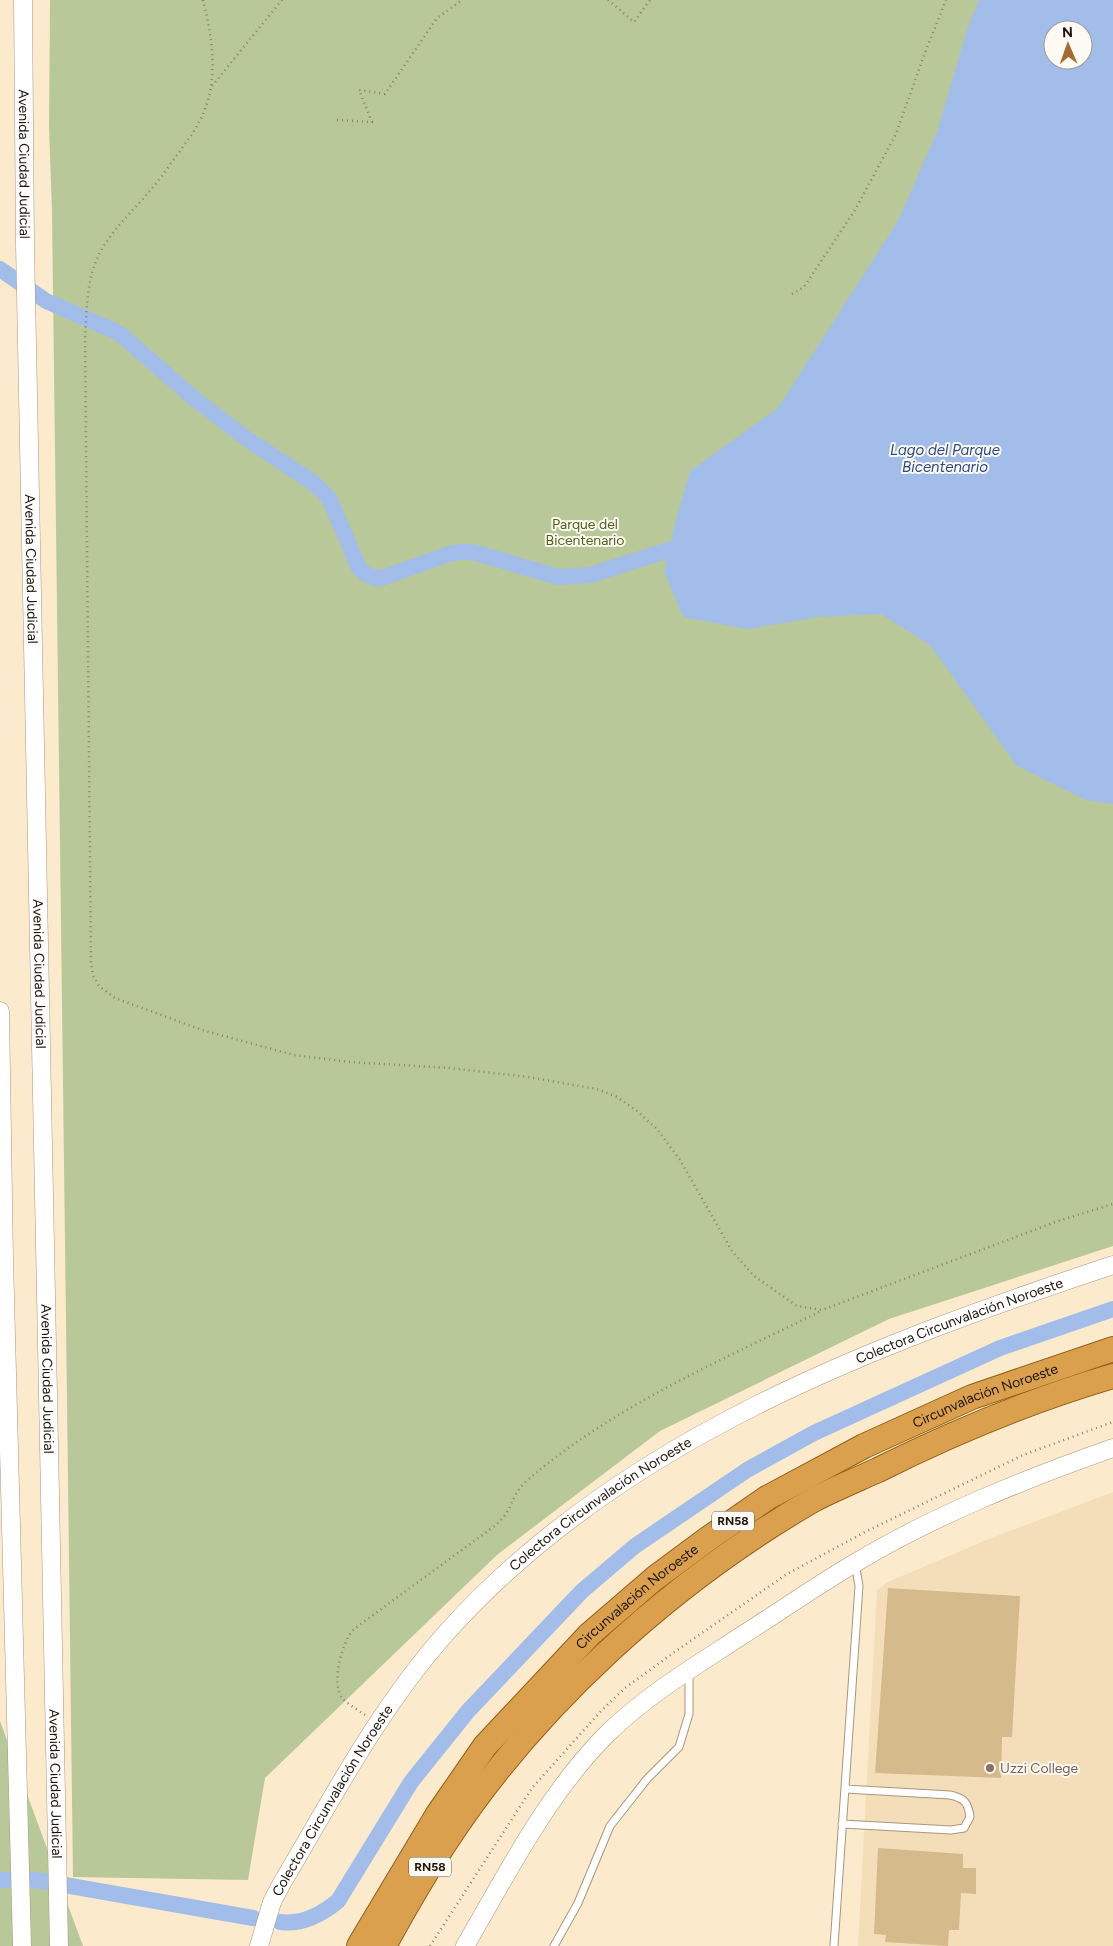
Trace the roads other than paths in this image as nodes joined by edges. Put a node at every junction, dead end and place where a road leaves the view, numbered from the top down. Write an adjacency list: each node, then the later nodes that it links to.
1 (23, 0): 12 (street, Avenida Ciudad Judicial)
2 (0, 1012): 11 (street)
3 (1113, 1265): 13 (street, Colectora Circunvalación Noroeste)
4 (1113, 1349): 14 (highway, Circunvalación Noroeste / RN58)
5 (1113, 1376): 15 (highway, Circunvalación Noroeste / RN58)
6 (1113, 1448): 7 (street)
7 (855, 1562): 8 (street); 9 (lane)
8 (689, 1670): 16 (street); 17 (lane)
9 (845, 1789): 10 (lane); 10 (lane)
10 (842, 1824): 18 (lane)
11 (22, 1946)
12 (59, 1946)
13 (260, 1946)
14 (359, 1946)
15 (384, 1946)
16 (465, 1946)
17 (554, 1946)
18 (834, 1946)

